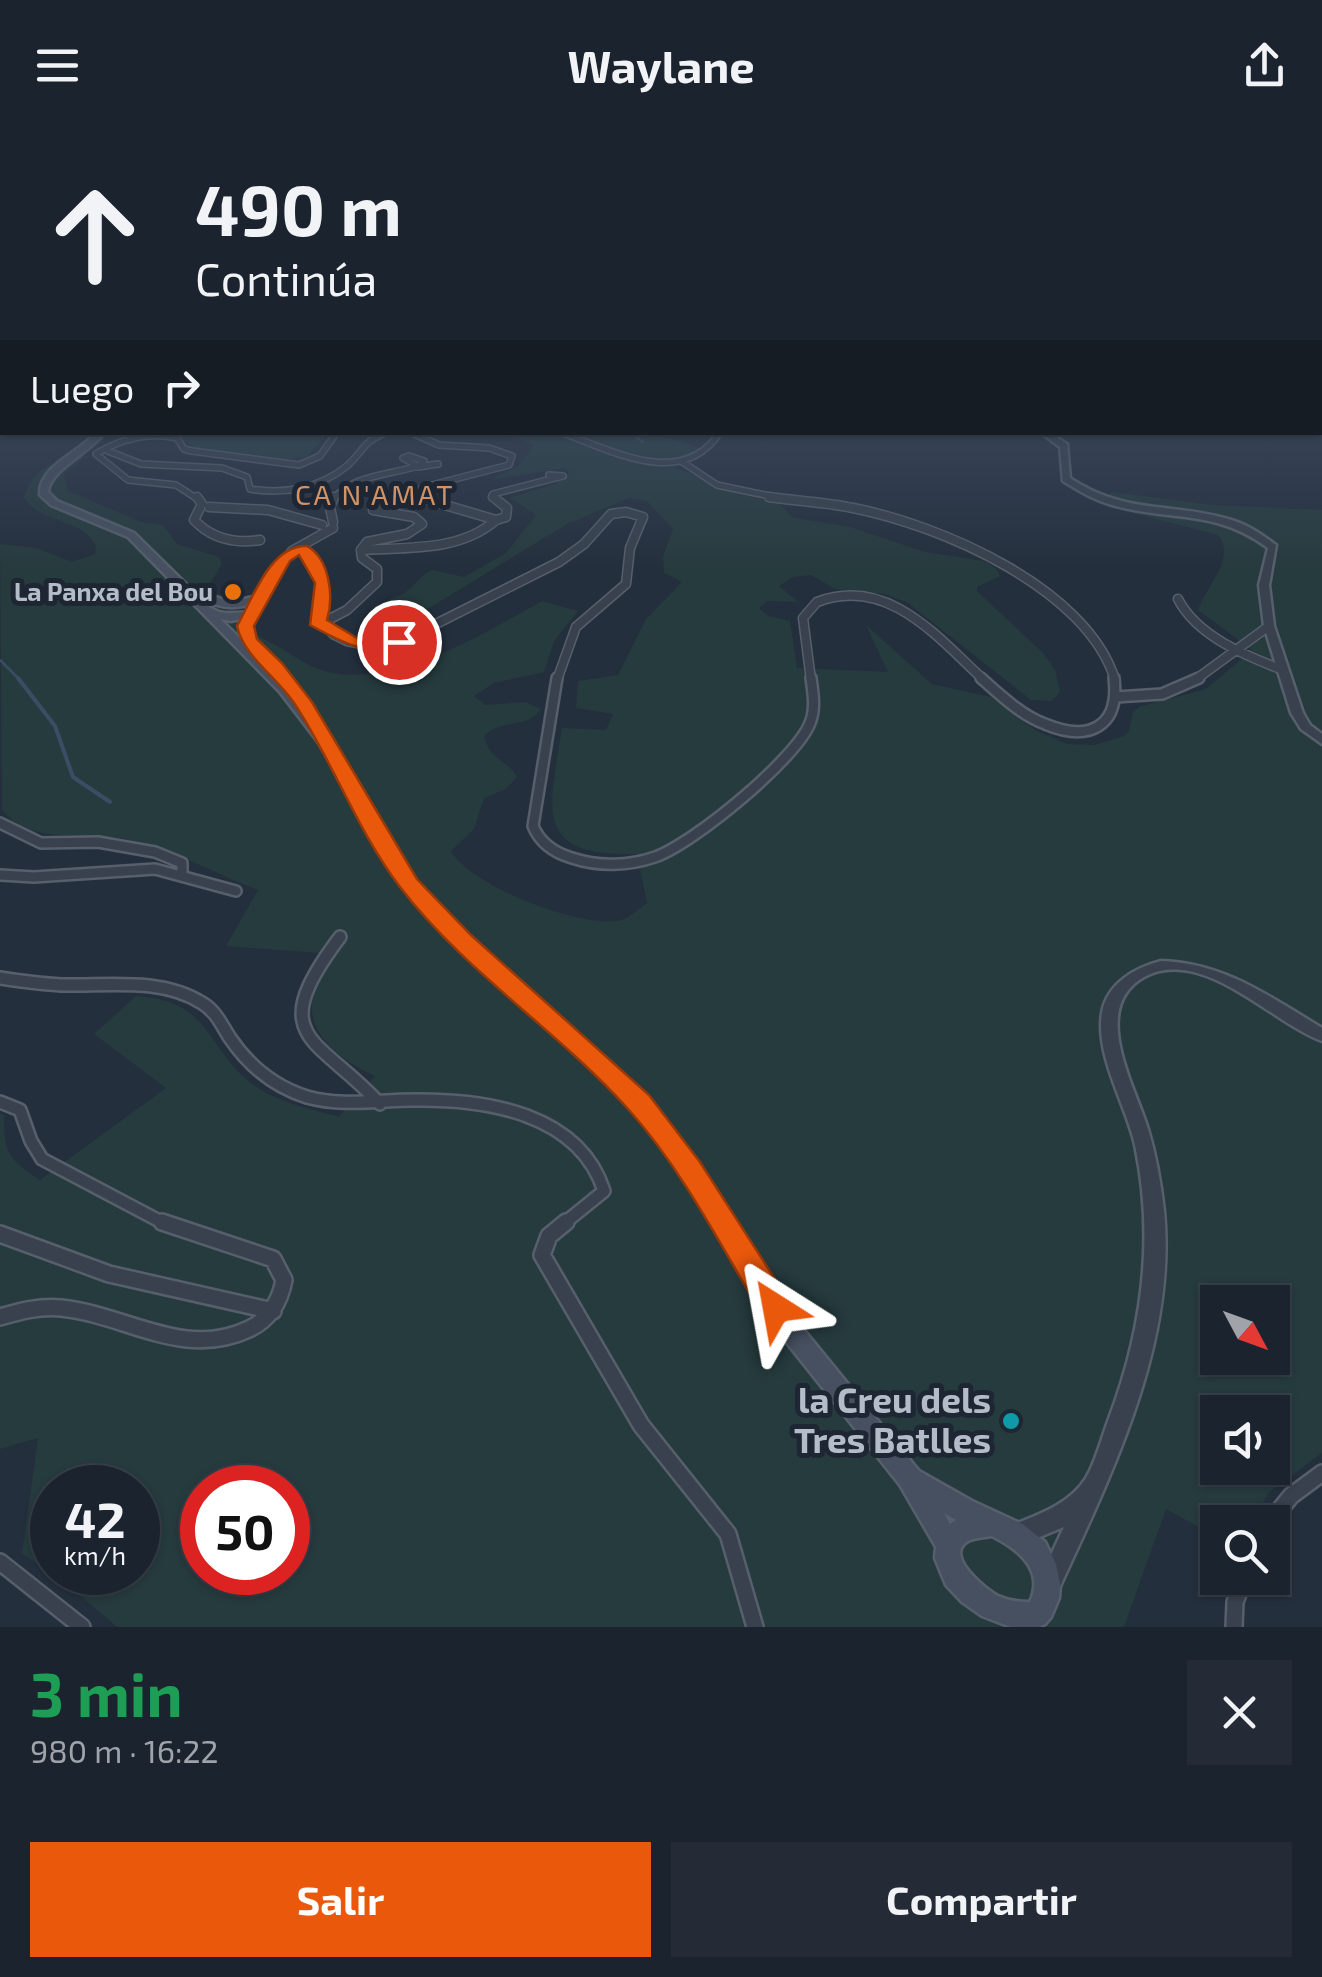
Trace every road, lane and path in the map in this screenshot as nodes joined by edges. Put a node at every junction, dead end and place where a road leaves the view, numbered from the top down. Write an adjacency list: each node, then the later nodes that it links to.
1 (99, 435): 23 (main road)
2 (167, 435): 4 (street)
3 (167, 435): 10 (street)
4 (334, 435)
5 (379, 435): 10 (street)
6 (417, 435): 16 (street)
7 (570, 435): 11 (street)
8 (718, 435): 11 (street)
9 (1048, 435): 28 (street)
10 (109, 449): 14 (street)
11 (680, 461): 32 (street)
12 (438, 464): 17 (street)
13 (549, 475): 16 (street)
14 (203, 506): 17 (street); 18 (street)
15 (391, 512): 20 (street)
16 (496, 520): 20 (street)
17 (333, 525): 19 (street)
18 (260, 540)
19 (308, 548): 21 (street); 26 (street)
20 (361, 550): 26 (street)
21 (258, 598): 24 (main road); 25 (main road)
22 (1178, 599): 30 (street)
23 (203, 603): 24 (main road); 27 (main road)
24 (236, 607): 25 (main road); 27 (main road)
25 (252, 612): 27 (main road); 29 (main road)
26 (325, 619): 32 (street)
27 (223, 623): 29 (main road); 33 (main road)
28 (1269, 626): 30 (street); 31 (street)
29 (248, 641): 33 (main road)
30 (1238, 649): 31 (street); 32 (street)
31 (1283, 670): 34 (street)
32 (1116, 697)
33 (307, 715): 48 (main road)
34 (1322, 740)
35 (0, 823): 36 (street)
36 (182, 873): 37 (street); 38 (street)
37 (0, 875)
38 (236, 890)
39 (340, 937): 43 (street)
40 (0, 978): 43 (street)
41 (1322, 1035): 49 (street)
42 (0, 1102): 45 (street)
43 (380, 1104): 59 (street)
44 (0, 1234): 45 (street)
45 (273, 1311): 46 (street)
46 (0, 1316)
47 (1322, 1473): 50 (street)
48 (909, 1477): 51 (main road); 53 (main road)
49 (1098, 1481): 52 (street); 56 (street)
50 (1284, 1505)
51 (990, 1524): 52 (main road); 53 (main road)
52 (1018, 1534): 56 (main road)
53 (950, 1547): 57 (main road)
54 (0, 1562): 58 (street)
55 (1238, 1595): 60 (street)
56 (1044, 1608): 57 (main road)
57 (984, 1623)
58 (82, 1627)
59 (755, 1627)
60 (1234, 1627)

